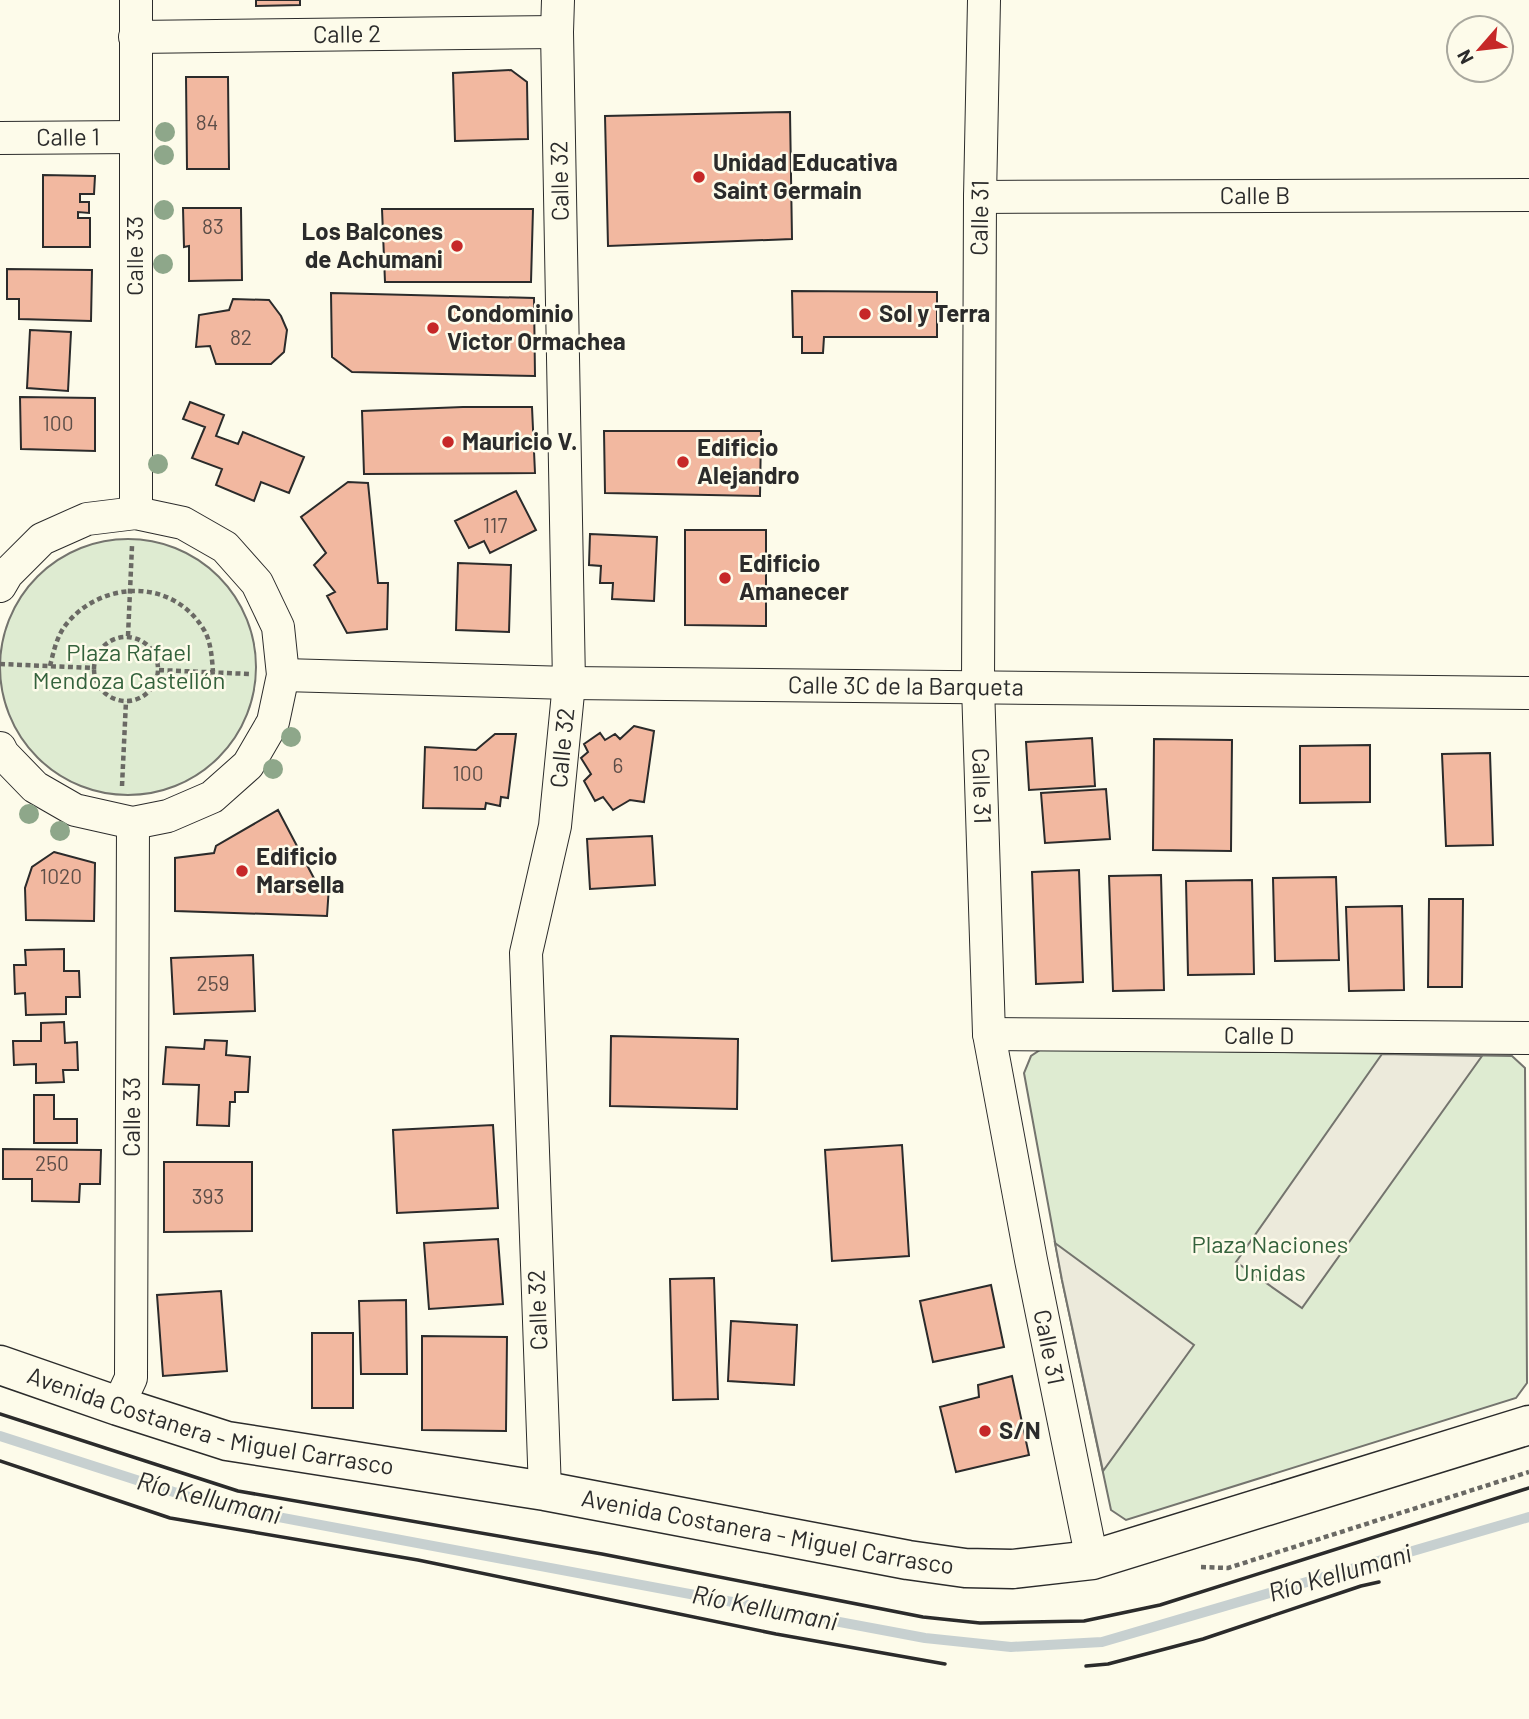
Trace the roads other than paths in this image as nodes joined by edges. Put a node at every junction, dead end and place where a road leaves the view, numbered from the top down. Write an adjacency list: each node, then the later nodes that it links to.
1 (136, 0): 5 (street, Calle 33)
2 (558, 0): 4 (street, Calle 32)
3 (984, 0): 9 (street, Calle 31)
4 (556, 32): 5 (street, Calle 2); 13 (street, Calle 32)
5 (135, 37): 6 (street, Calle 33)
6 (135, 137): 7 (street, Calle 1); 10 (street, Calle 33)
7 (0, 138)
8 (1529, 195): 9 (street, Calle B)
9 (980, 197): 14 (street, Calle 31)
10 (136, 513): 11 (street); 12 (street)
11 (0, 586)
12 (283, 675): 13 (street, Calle 3C de la Barqueta); 17 (street)
13 (569, 683): 14 (street, Calle 3C de la Barqueta); 23 (street, Calle 32)
14 (978, 686): 15 (street, Calle 3C de la Barqueta); 18 (street, Calle 31)
15 (1529, 692)
16 (0, 748): 17 (street)
17 (133, 823): 21 (street, Calle 33)
18 (989, 1034): 19 (street, Calle D); 24 (street, Calle 31)
19 (1529, 1038)
20 (0, 1365): 21 (street, Avenida Costanera - Miguel Carrasco)
21 (118, 1406): 23 (street, Avenida Costanera - Miguel Carrasco)
22 (1529, 1425): 24 (street, Avenida Costanera - Miguel Carrasco)
23 (545, 1491): 24 (street, Avenida Costanera - Miguel Carrasco)
24 (1092, 1560)

